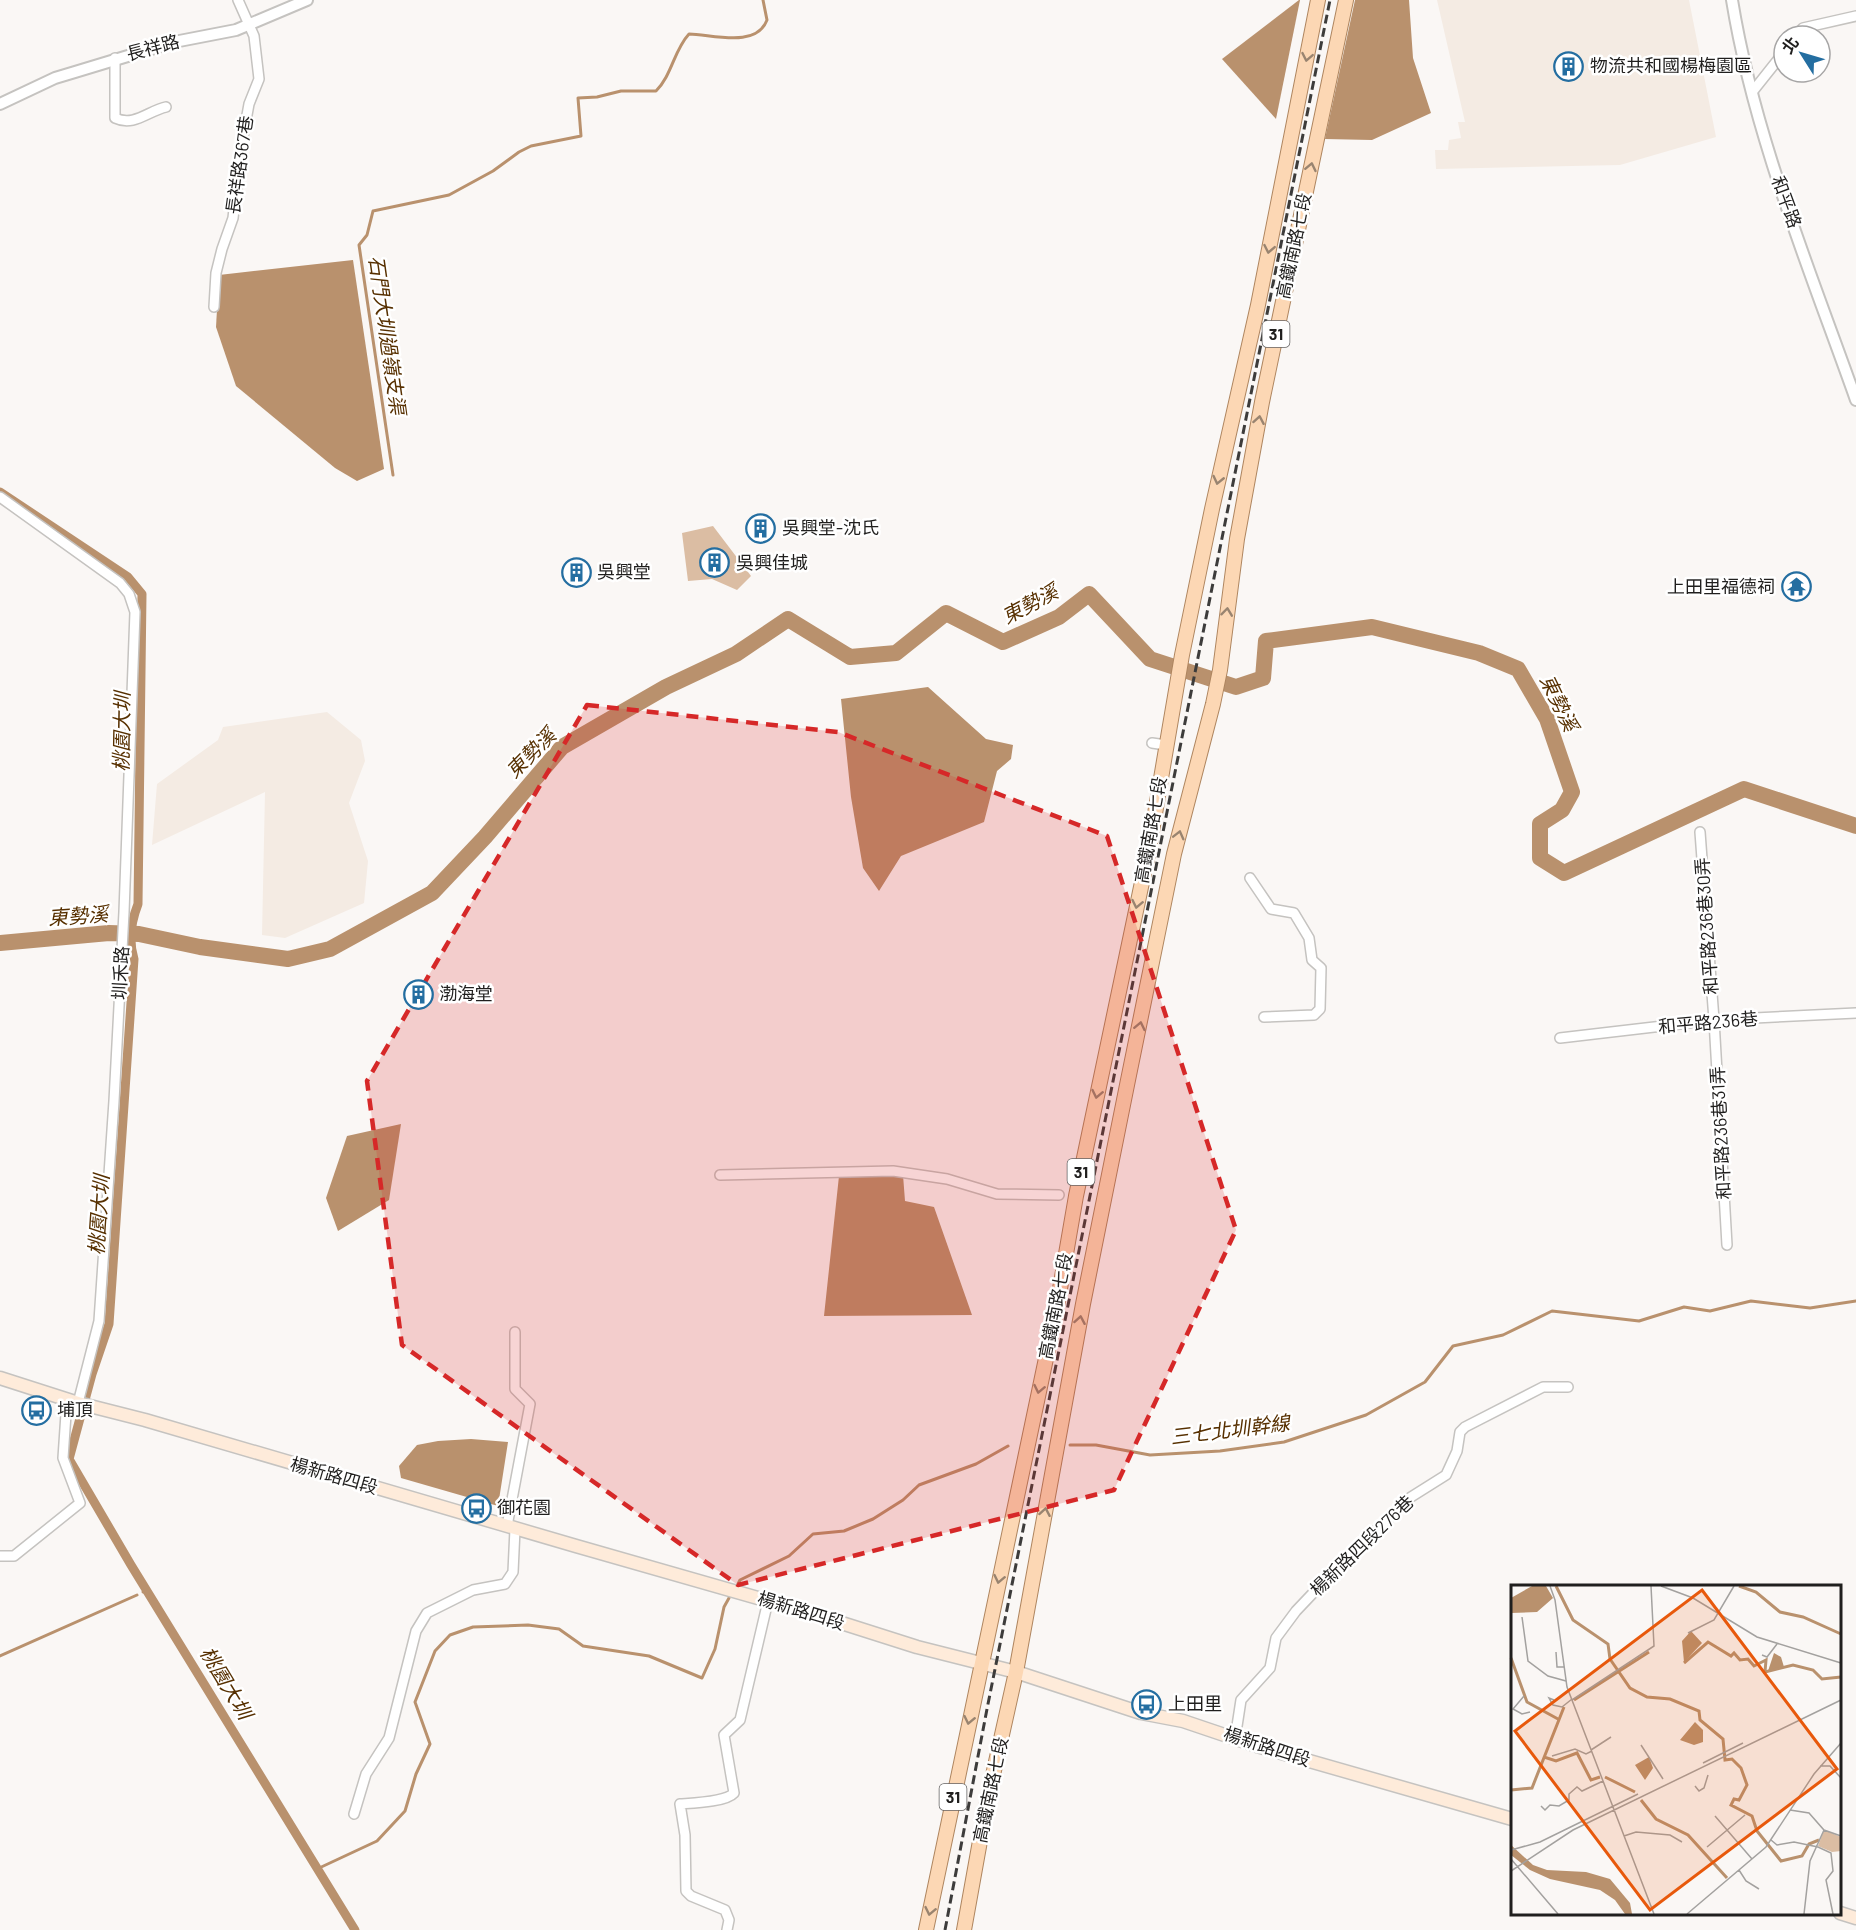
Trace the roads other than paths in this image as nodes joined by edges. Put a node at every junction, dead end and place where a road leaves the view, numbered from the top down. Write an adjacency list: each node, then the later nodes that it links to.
1 (238, 0): 7 (street, 長祥路367巷)
2 (307, 0): 7 (street, 長祥路)
3 (1318, 0): 33 (main road, 高鐵南路七段 / 31, one-way to 33)
4 (1346, 0): 34 (main road, 高鐵南路七段 / 31, one-way to 4)
5 (1732, 0): 11 (street, 和平路)
6 (1856, 16): 8 (street)
7 (249, 24): 9 (street, 長祥路); 14 (street, 長祥路367巷)
8 (1821, 24)
9 (115, 58): 12 (street, 長祥路); 13 (street)
10 (1772, 67): 11 (street)
11 (1753, 91): 15 (street, 和平路)
12 (0, 104)
13 (166, 107)
14 (214, 307)
15 (1856, 400)
16 (0, 497): 29 (street, 圳禾路)
17 (1700, 832): 21 (street, 和平路236巷30弄)
18 (1250, 879): 20 (street)
19 (1856, 1013): 21 (street, 和平路236巷)
20 (1264, 1017)
21 (1714, 1020): 22 (street, 和平路236巷); 25 (street, 和平路236巷31弄)
22 (1560, 1038)
23 (720, 1175): 24 (street)
24 (1059, 1195)
25 (1727, 1245)
26 (515, 1332): 30 (street)
27 (0, 1378): 29 (main road, 楊新路四段)
28 (1568, 1387): 35 (street, 楊新路四段276巷)
29 (78, 1403): 30 (main road, 楊新路四段); 31 (street, 圳禾路)
30 (511, 1527): 32 (main road, 楊新路四段); 36 (street)
31 (0, 1556)
32 (768, 1601): 33 (main road, 楊新路四段); 40 (street)
33 (981, 1663): 34 (main road, 楊新路四段); 41 (main road, 高鐵南路七段 / 31, one-way to 41)
34 (1016, 1672): 35 (main road, 楊新路四段); 42 (main road, 高鐵南路七段 / 31)
35 (1235, 1739): 37 (main road, 楊新路四段)
36 (354, 1814)
37 (1511, 1819)
38 (1841, 1914): 39 (main road)
39 (1856, 1918)
40 (728, 1930)
41 (926, 1930)
42 (964, 1930)

